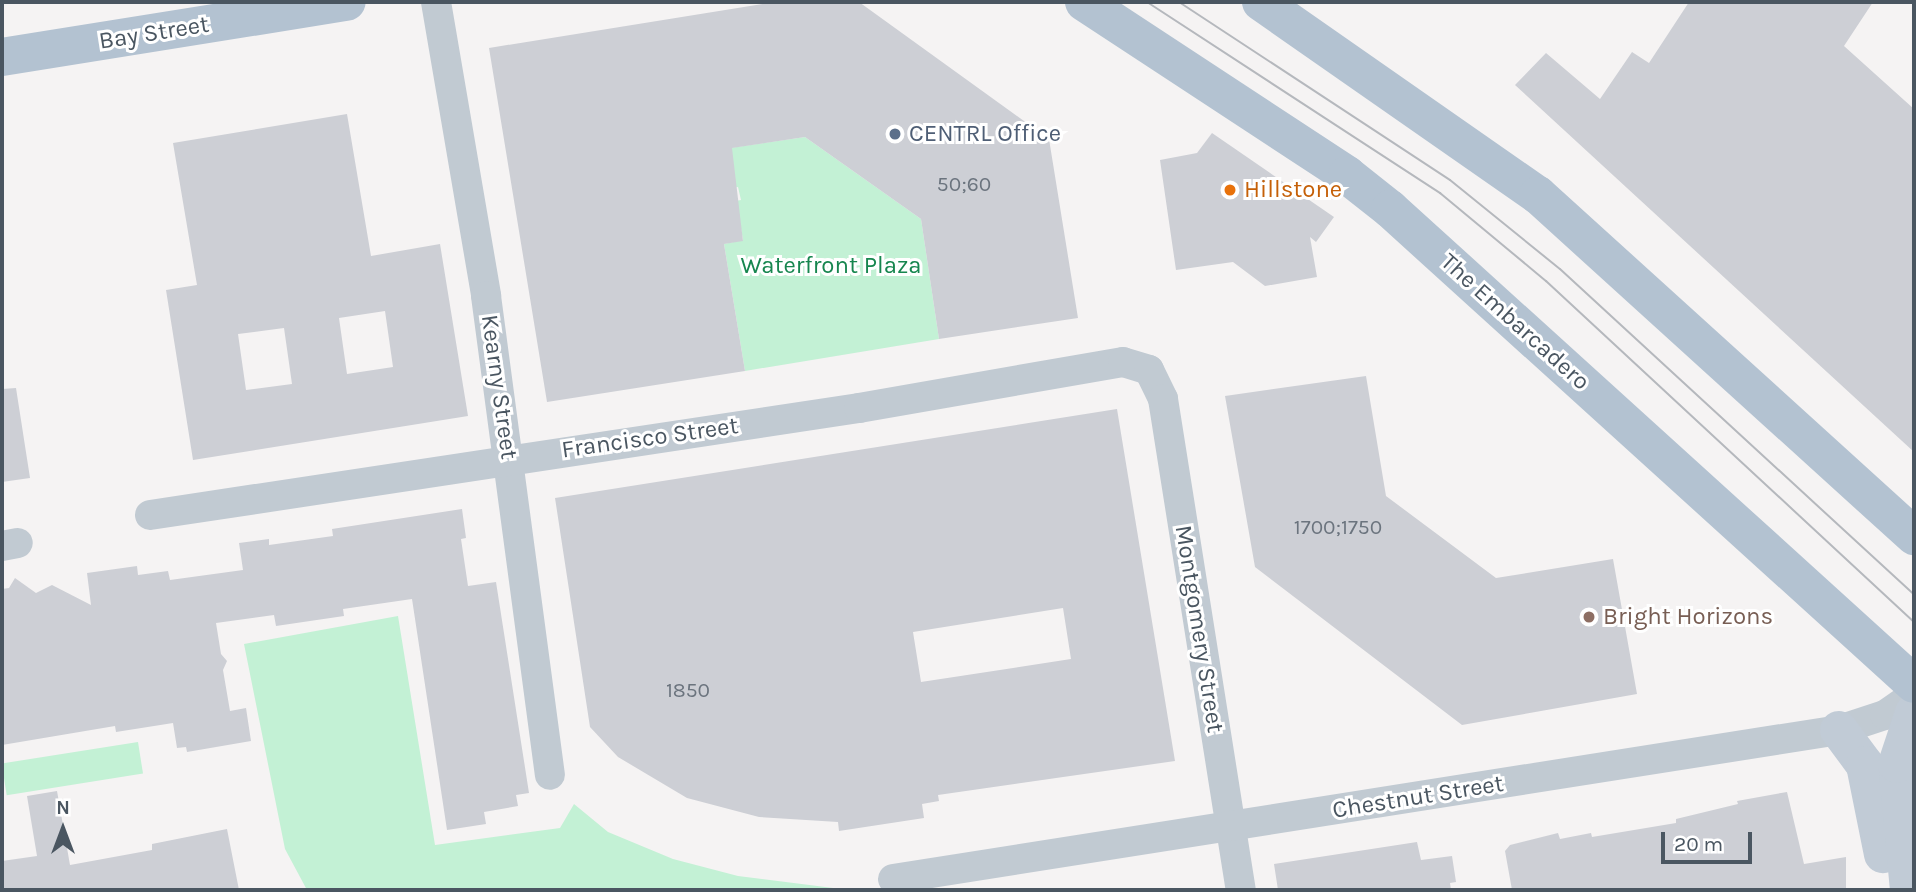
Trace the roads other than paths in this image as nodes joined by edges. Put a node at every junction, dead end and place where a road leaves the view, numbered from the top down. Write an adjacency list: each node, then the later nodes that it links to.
1 (347, 2): 5 (main road, Bay Street)
2 (436, 2): 7 (street, Kearny Street)
3 (1084, 2): 10 (main road, The Embarcadero)
4 (1261, 2): 9 (main road)
5 (2, 57)
6 (1149, 370): 7 (street, Francisco Street); 15 (street, Montgomery Street)
7 (509, 458): 8 (street, Francisco Street); 14 (street, Kearny Street)
8 (150, 515)
9 (1914, 536)
10 (1914, 684)
11 (1914, 695): 13 (street, Chestnut Street)
12 (1914, 713): 19 (street)
13 (1839, 730): 15 (street, Chestnut Street); 18 (street)
14 (550, 775)
15 (1231, 826): 16 (street, Chestnut Street); 17 (street, Montgomery Street)
16 (904, 877)
17 (1241, 890)
18 (1891, 890)
19 (1909, 890)

